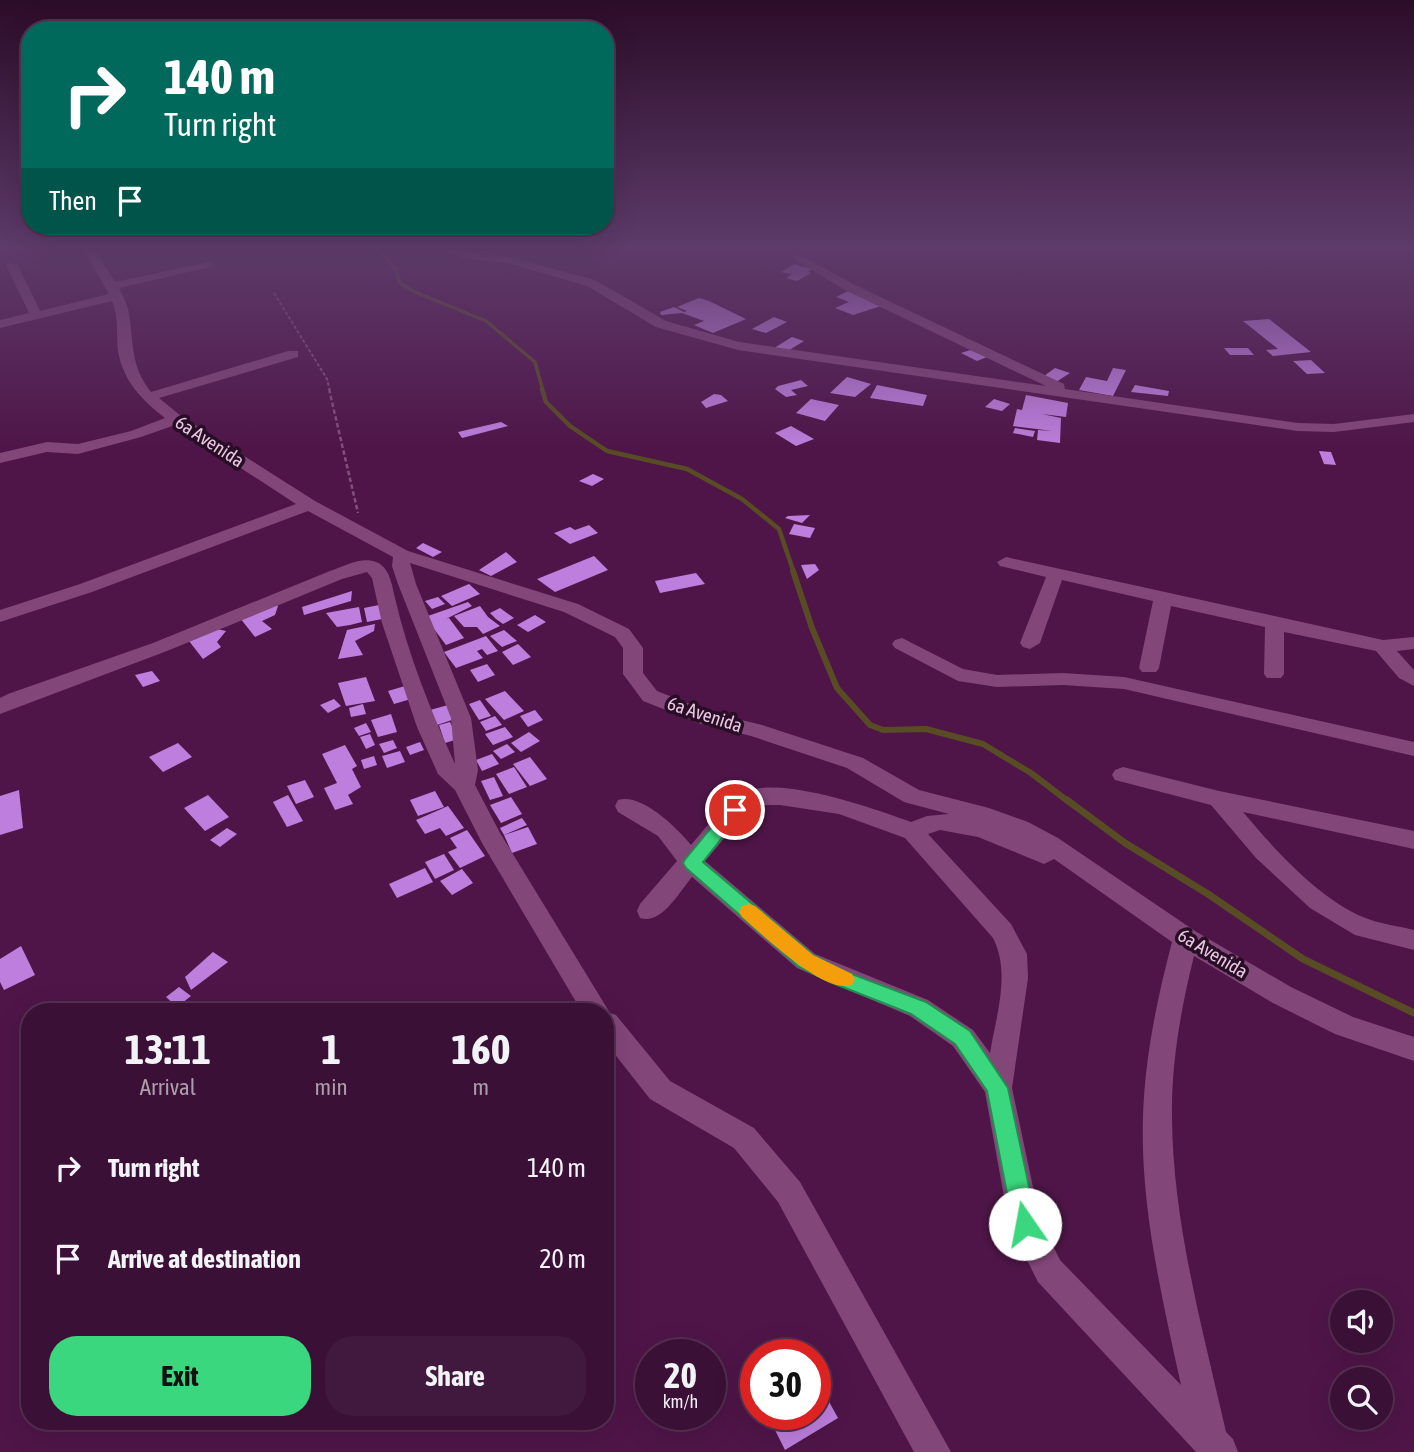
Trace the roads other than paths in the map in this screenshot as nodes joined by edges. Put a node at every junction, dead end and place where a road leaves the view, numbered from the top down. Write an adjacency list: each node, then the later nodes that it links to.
1 (43, 313): 5 (street)
2 (123, 313): 8 (street, 6a Avenida)
3 (642, 313): 9 (street)
4 (903, 313): 9 (street)
5 (36, 315): 6 (street)
6 (0, 324)
7 (293, 354): 8 (street)
8 (148, 397): 11 (street, 6a Avenida)
9 (1080, 397): 10 (street)
10 (1414, 418)
11 (176, 419): 12 (street); 13 (street, 6a Avenida)
12 (0, 458)
13 (309, 505): 15 (street, 6a Avenida); 18 (street)
14 (1006, 562): 16 (street)
15 (395, 566): 27 (street); 30 (street); 30 (street); 36 (street, 6a Avenida)
16 (1056, 573): 17 (street); 20 (street)
17 (1163, 598): 19 (street); 24 (street)
18 (0, 616)
19 (1275, 624): 23 (street); 25 (street)
20 (1030, 643)
21 (1414, 643): 23 (street)
22 (902, 644): 28 (street)
23 (1383, 646): 26 (street)
24 (1149, 668)
25 (1274, 674)
26 (1414, 680)
27 (0, 707)
28 (1414, 749)
29 (1123, 775): 31 (street)
30 (464, 785): 40 (street)
31 (1219, 799): 34 (street); 39 (street)
32 (626, 806): 35 (street)
33 (913, 832): 35 (street); 36 (street); 43 (street)
34 (1414, 841)
35 (692, 863): 37 (street); 43 (street)
36 (1097, 878): 38 (street, 6a Avenida)
37 (649, 911)
38 (1186, 938): 42 (street, 6a Avenida); 44 (street)
39 (1414, 940)
40 (591, 1003)
41 (614, 1033): 45 (street)
42 (1414, 1049)
43 (998, 1088): 44 (street)
44 (1215, 1448)
45 (933, 1452)

